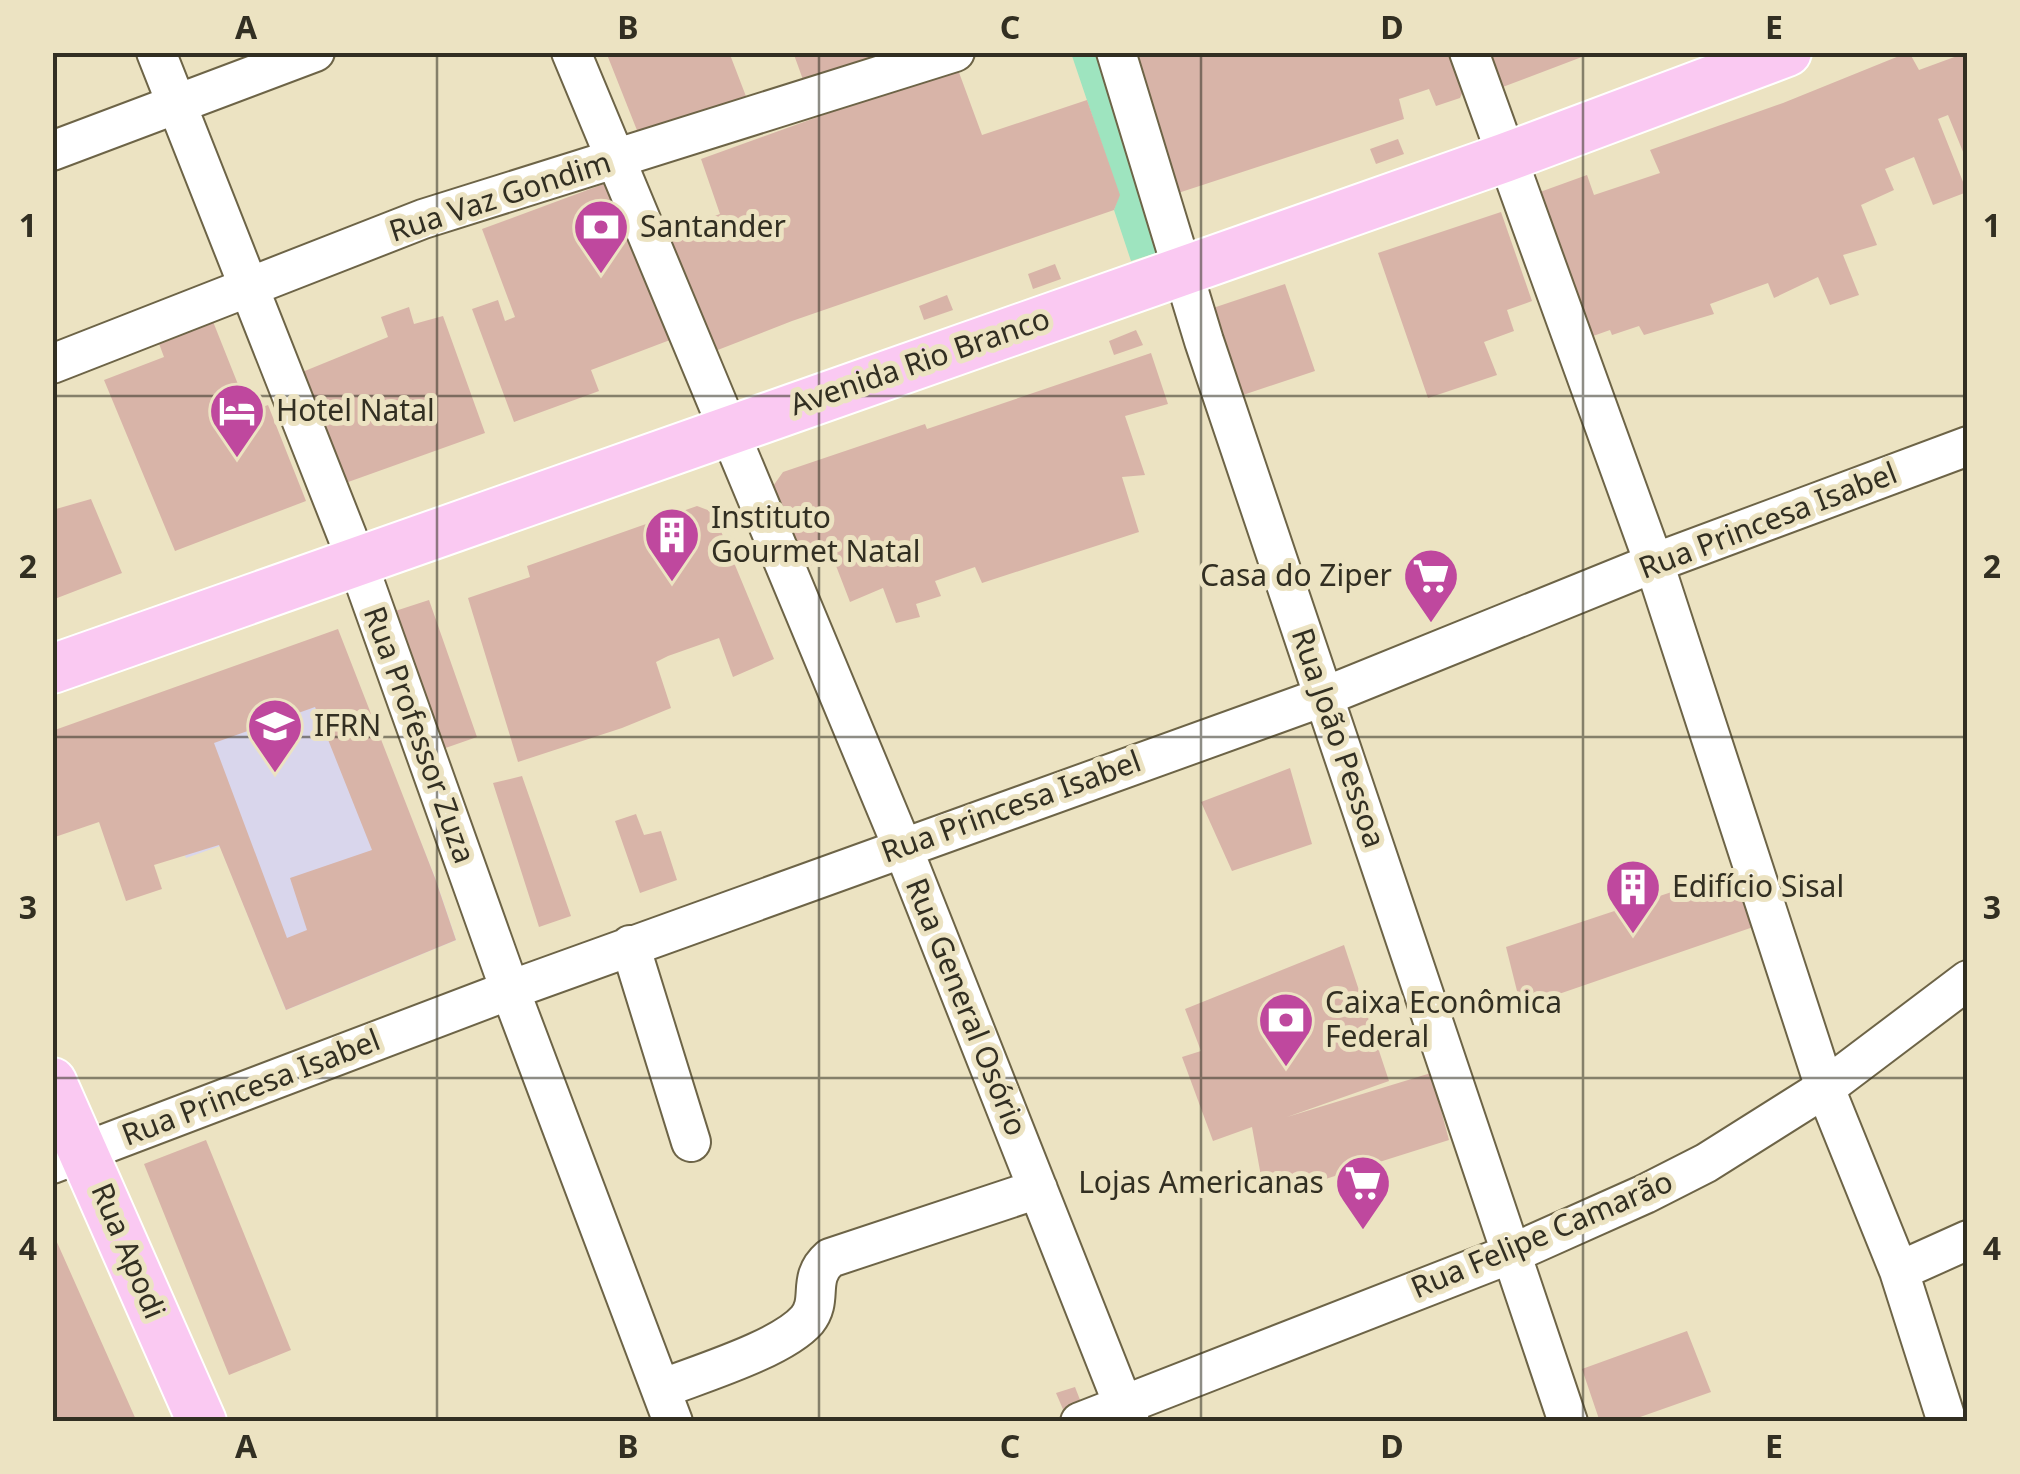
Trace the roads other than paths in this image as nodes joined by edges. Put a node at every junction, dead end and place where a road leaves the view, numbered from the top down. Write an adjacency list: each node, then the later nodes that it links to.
1 (156, 52): 8 (street, Rua Professor Zuza)
2 (315, 52): 8 (street)
3 (571, 52): 11 (street, Rua General Osório)
4 (955, 52): 11 (street, Rua Vaz Gondim)
5 (1116, 52): 12 (street, Rua João Pessoa)
6 (1469, 52): 10 (street)
7 (1786, 52): 10 (main road, Avenida Rio Branco)
8 (176, 106): 9 (street); 13 (street, Rua Professor Zuza)
9 (52, 151)
10 (1504, 158): 12 (main road, Avenida Rio Branco); 18 (street)
11 (616, 160): 13 (street, Rua Vaz Gondim); 15 (street, Rua General Osório)
12 (1183, 272): 15 (main road, Avenida Rio Branco); 20 (street, Rua João Pessoa)
13 (248, 286): 14 (street, Rua Vaz Gondim); 17 (street, Rua Professor Zuza)
14 (52, 364)
15 (727, 429): 17 (main road, Avenida Rio Branco); 21 (street, Rua General Osório)
16 (1968, 446): 18 (street, Rua Princesa Isabel)
17 (357, 561): 19 (main road, Avenida Rio Branco); 24 (street, Rua Professor Zuza)
18 (1654, 563): 20 (street, Rua Princesa Isabel); 26 (street)
19 (52, 670)
20 (1323, 696): 21 (street, Rua Princesa Isabel); 31 (street, Rua João Pessoa)
21 (902, 846): 22 (street, Rua Princesa Isabel); 29 (street, Rua General Osório)
22 (630, 945): 24 (street, Rua Princesa Isabel); 27 (street)
23 (1968, 980): 26 (street, Rua Felipe Camarão)
24 (510, 990): 28 (street, Rua Princesa Isabel); 33 (street, Rua Professor Zuza)
25 (52, 1082): 28 (main road, Rua Apodi)
26 (1825, 1088): 31 (street, Rua Felipe Camarão); 32 (street)
27 (690, 1142)
28 (69, 1158): 35 (main road, Rua Apodi)
29 (1038, 1189): 33 (street); 34 (street, Rua General Osório)
30 (1968, 1240): 32 (street)
31 (1513, 1252): 34 (street, Rua Felipe Camarão); 37 (street, Rua João Pessoa)
32 (1899, 1272): 38 (street)
33 (667, 1405)
34 (1127, 1413): 36 (street, Rua Felipe Camarão)
35 (202, 1422)
36 (1080, 1422)
37 (1568, 1422)
38 (1947, 1422)

